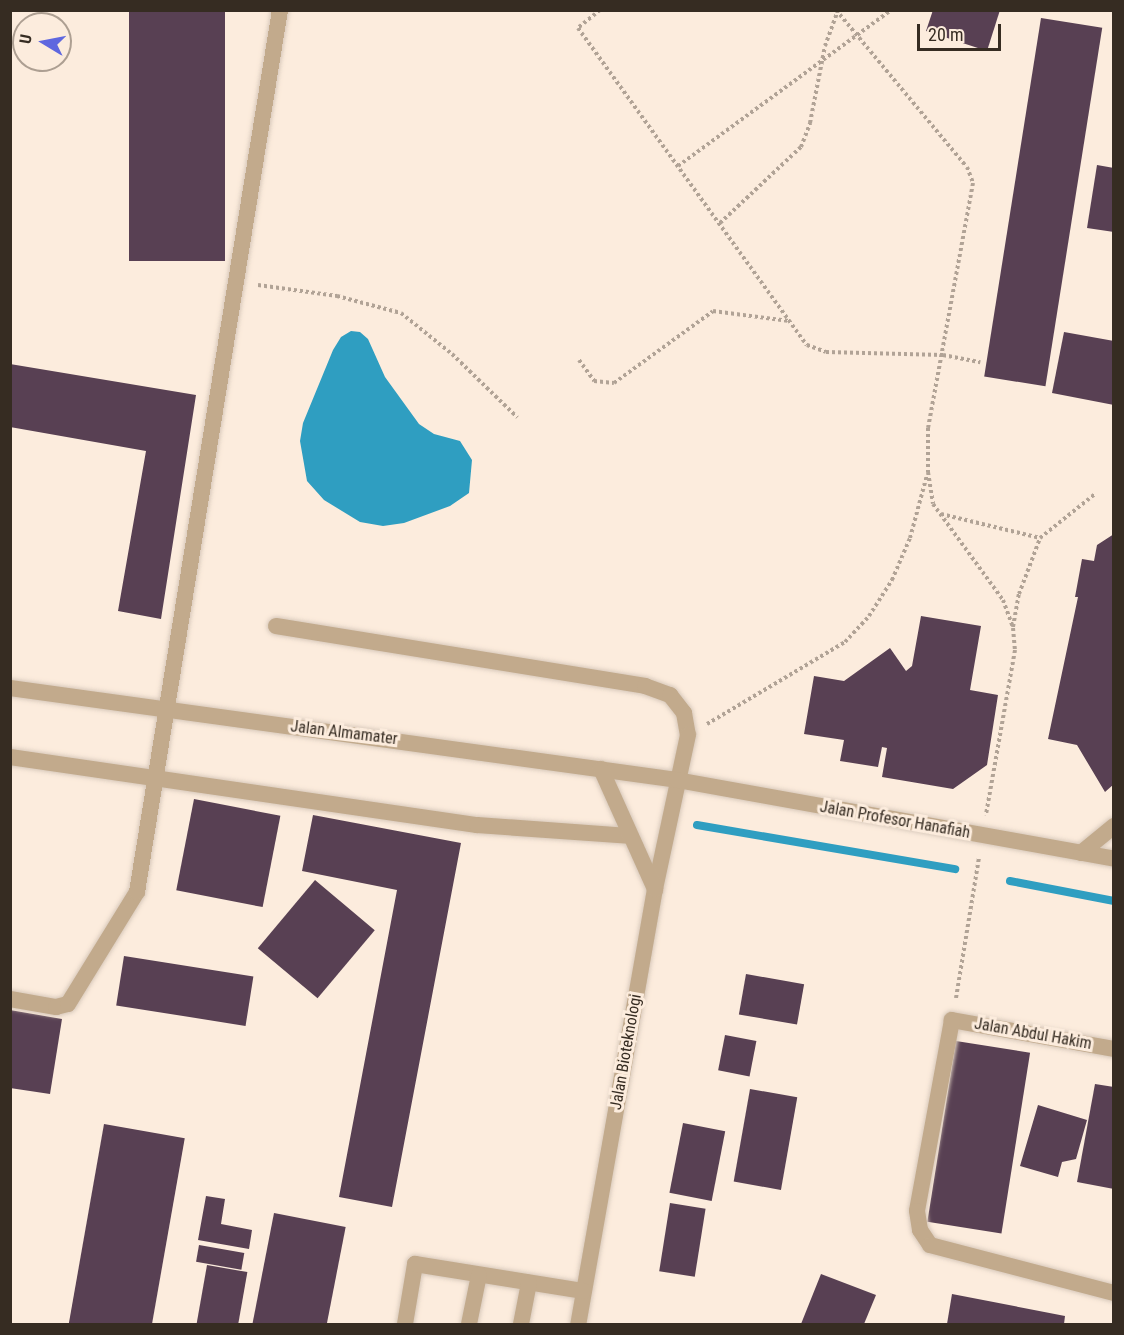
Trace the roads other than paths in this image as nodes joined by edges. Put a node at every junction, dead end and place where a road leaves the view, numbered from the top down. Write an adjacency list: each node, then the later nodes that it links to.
1 (280, 10): 4 (lane)
2 (276, 626): 8 (lane, Jalan Bioteknologi)
3 (10, 688): 4 (lane, Jalan Almamater)
4 (169, 711): 6 (lane, Jalan Almamater); 7 (lane)
5 (10, 757): 7 (lane)
6 (601, 769): 8 (lane, Jalan Almamater); 10 (lane)
7 (154, 779): 10 (lane); 14 (lane)
8 (677, 780): 11 (lane, Jalan Profesor Hanafiah); 13 (lane, Jalan Bioteknologi)
9 (1113, 826): 11 (lane)
10 (629, 836): 13 (lane)
11 (1081, 853): 12 (lane, Jalan Profesor Hanafiah)
12 (1113, 859)
13 (655, 889): 18 (lane, Jalan Bioteknologi)
14 (10, 999)
15 (1113, 1049): 19 (lane, Jalan Abdul Hakim)
16 (479, 1275): 17 (lane); 20 (lane); 21 (lane)
17 (529, 1282): 18 (lane); 22 (lane)
18 (584, 1291): 23 (lane, Jalan Bioteknologi)
19 (1113, 1293)
20 (405, 1324)
21 (469, 1324)
22 (521, 1324)
23 (578, 1324)

